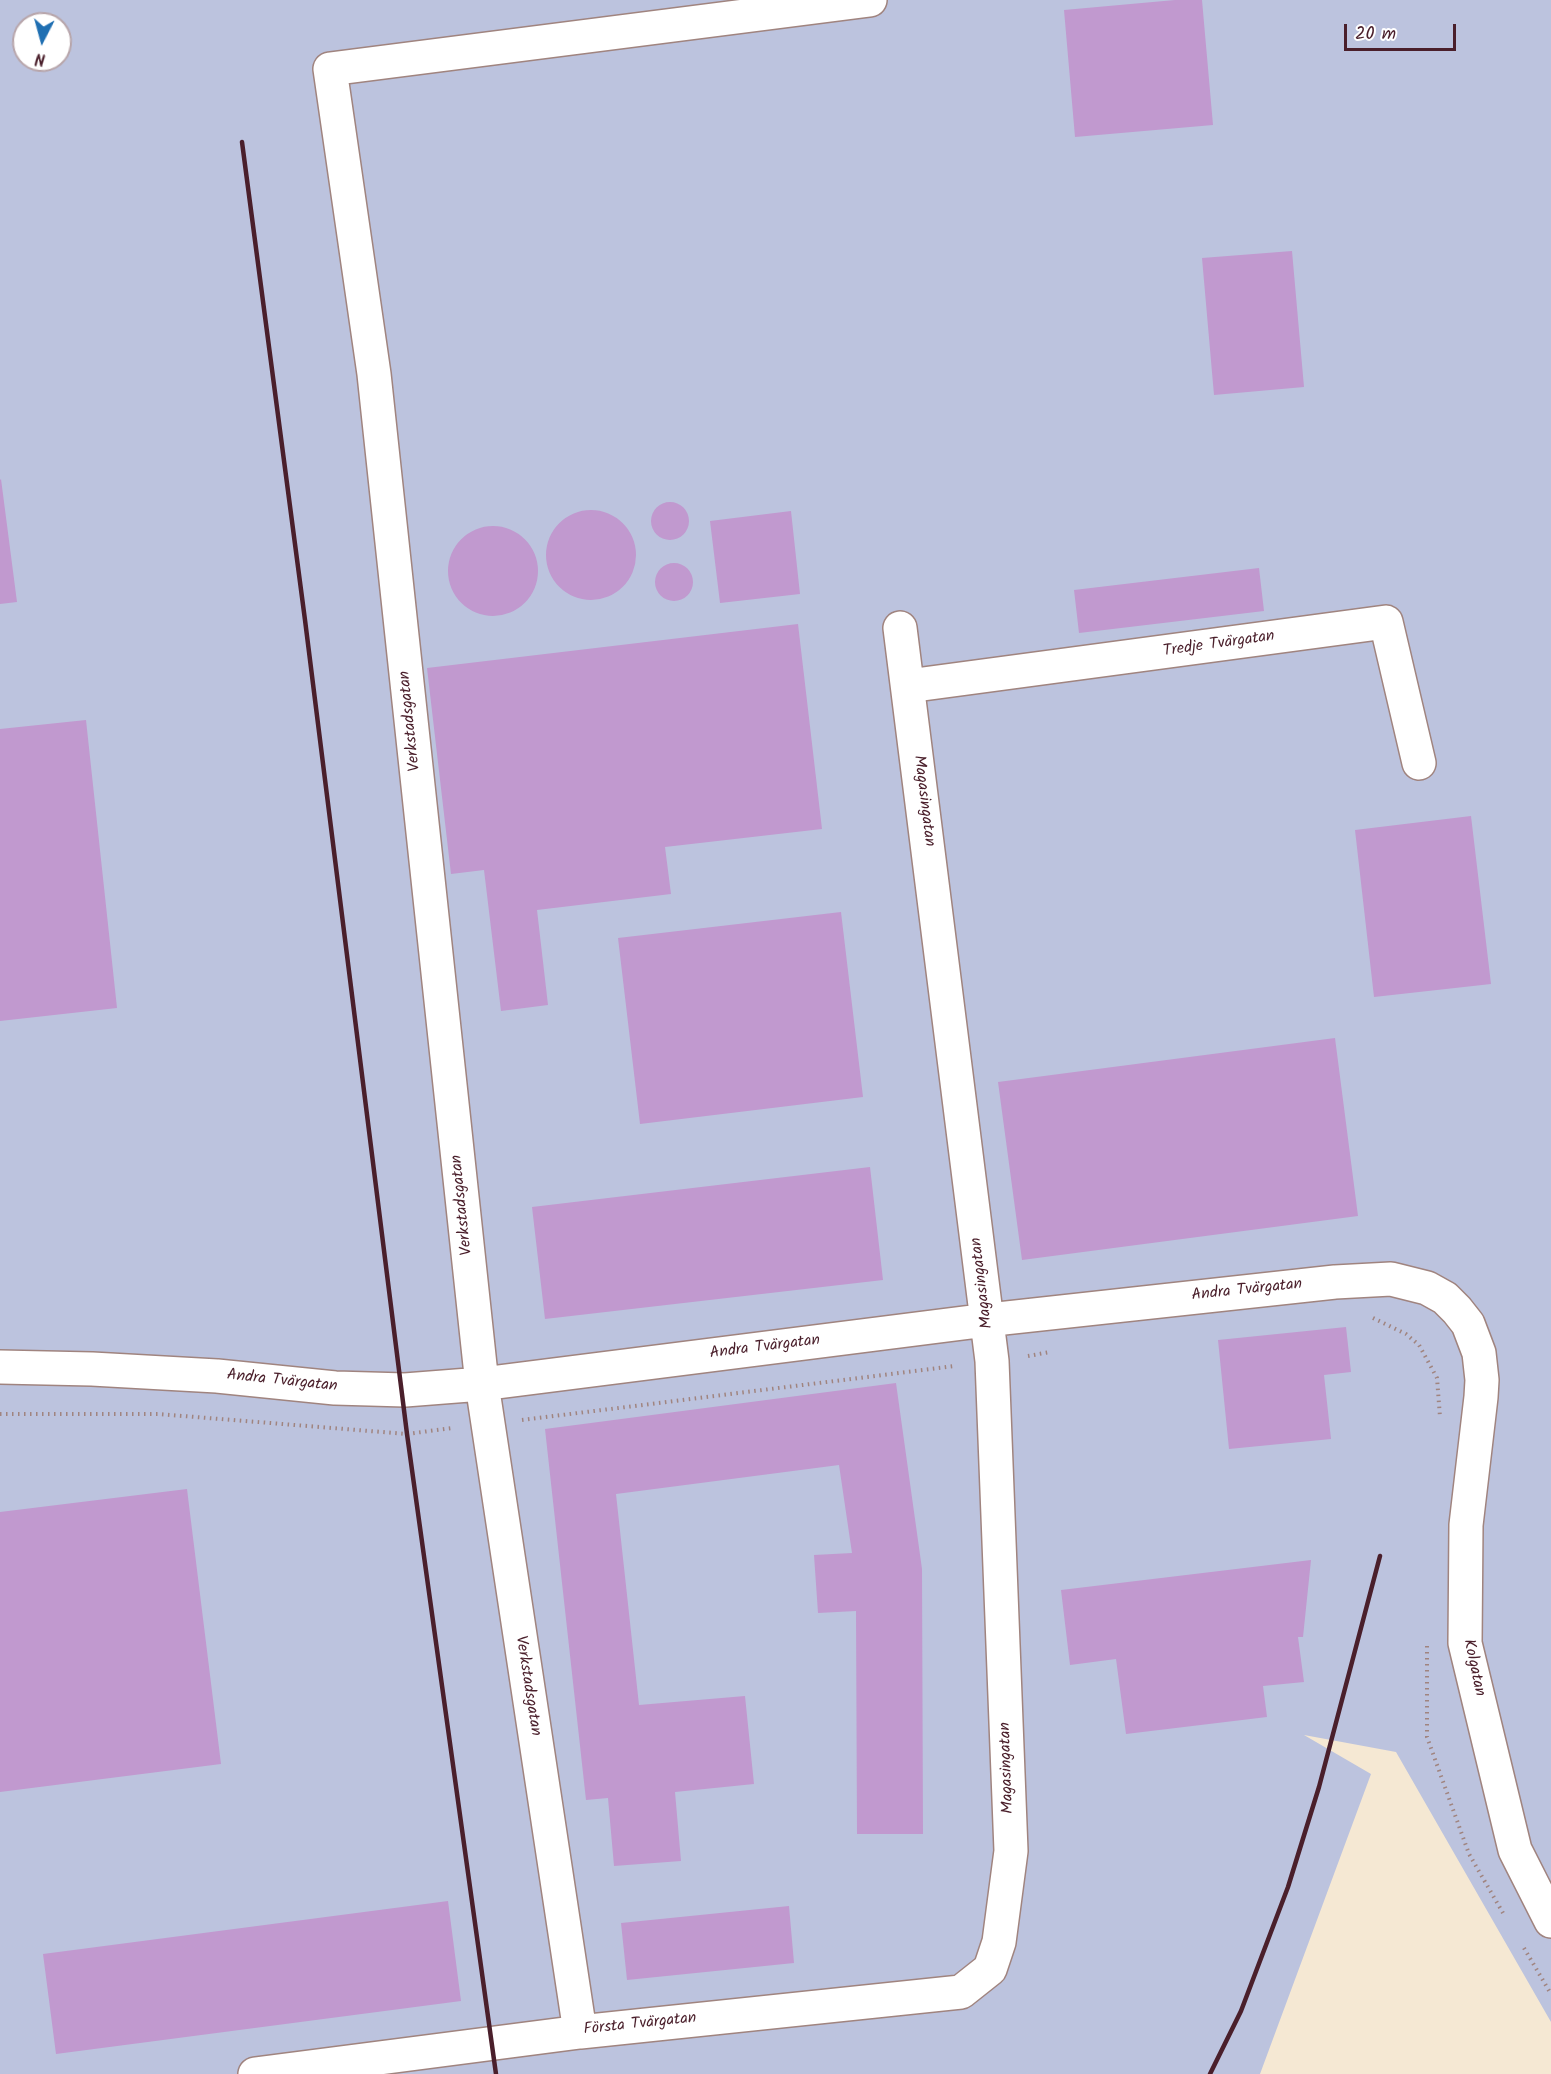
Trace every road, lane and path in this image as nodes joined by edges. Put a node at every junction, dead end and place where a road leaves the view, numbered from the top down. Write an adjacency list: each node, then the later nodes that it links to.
1 (870, 0): 11 (street, Verkstadsgatan)
2 (900, 628): 3 (street, Magasingatan)
3 (908, 686): 4 (street, Tredje Tvärgatan); 6 (street, Magasingatan)
4 (1419, 763)
5 (1364, 1317): 13 (path)
6 (987, 1320): 8 (street, Magasingatan); 10 (street, Andra Tvärgatan); 11 (street, Andra Tvärgatan)
7 (1061, 1351): 8 (path)
8 (992, 1361): 14 (path); 18 (street, Magasingatan)
9 (0, 1367): 11 (street, Andra Tvärgatan)
10 (1481, 1367): 17 (street, Kolgatan)
11 (482, 1384): 14 (street, Verkstadsgatan)
12 (0, 1414): 14 (path)
13 (1440, 1422)
14 (488, 1424): 21 (street, Verkstadsgatan)
15 (1427, 1643): 16 (path)
16 (1504, 1914)
17 (1551, 1921)
18 (999, 1942): 21 (street, Första Tvärgatan)
19 (1522, 1944): 20 (path)
20 (1551, 1994)
21 (580, 2031): 22 (street, Första Tvärgatan)
22 (460, 2061): 23 (street, Första Tvärgatan)
23 (255, 2074)

